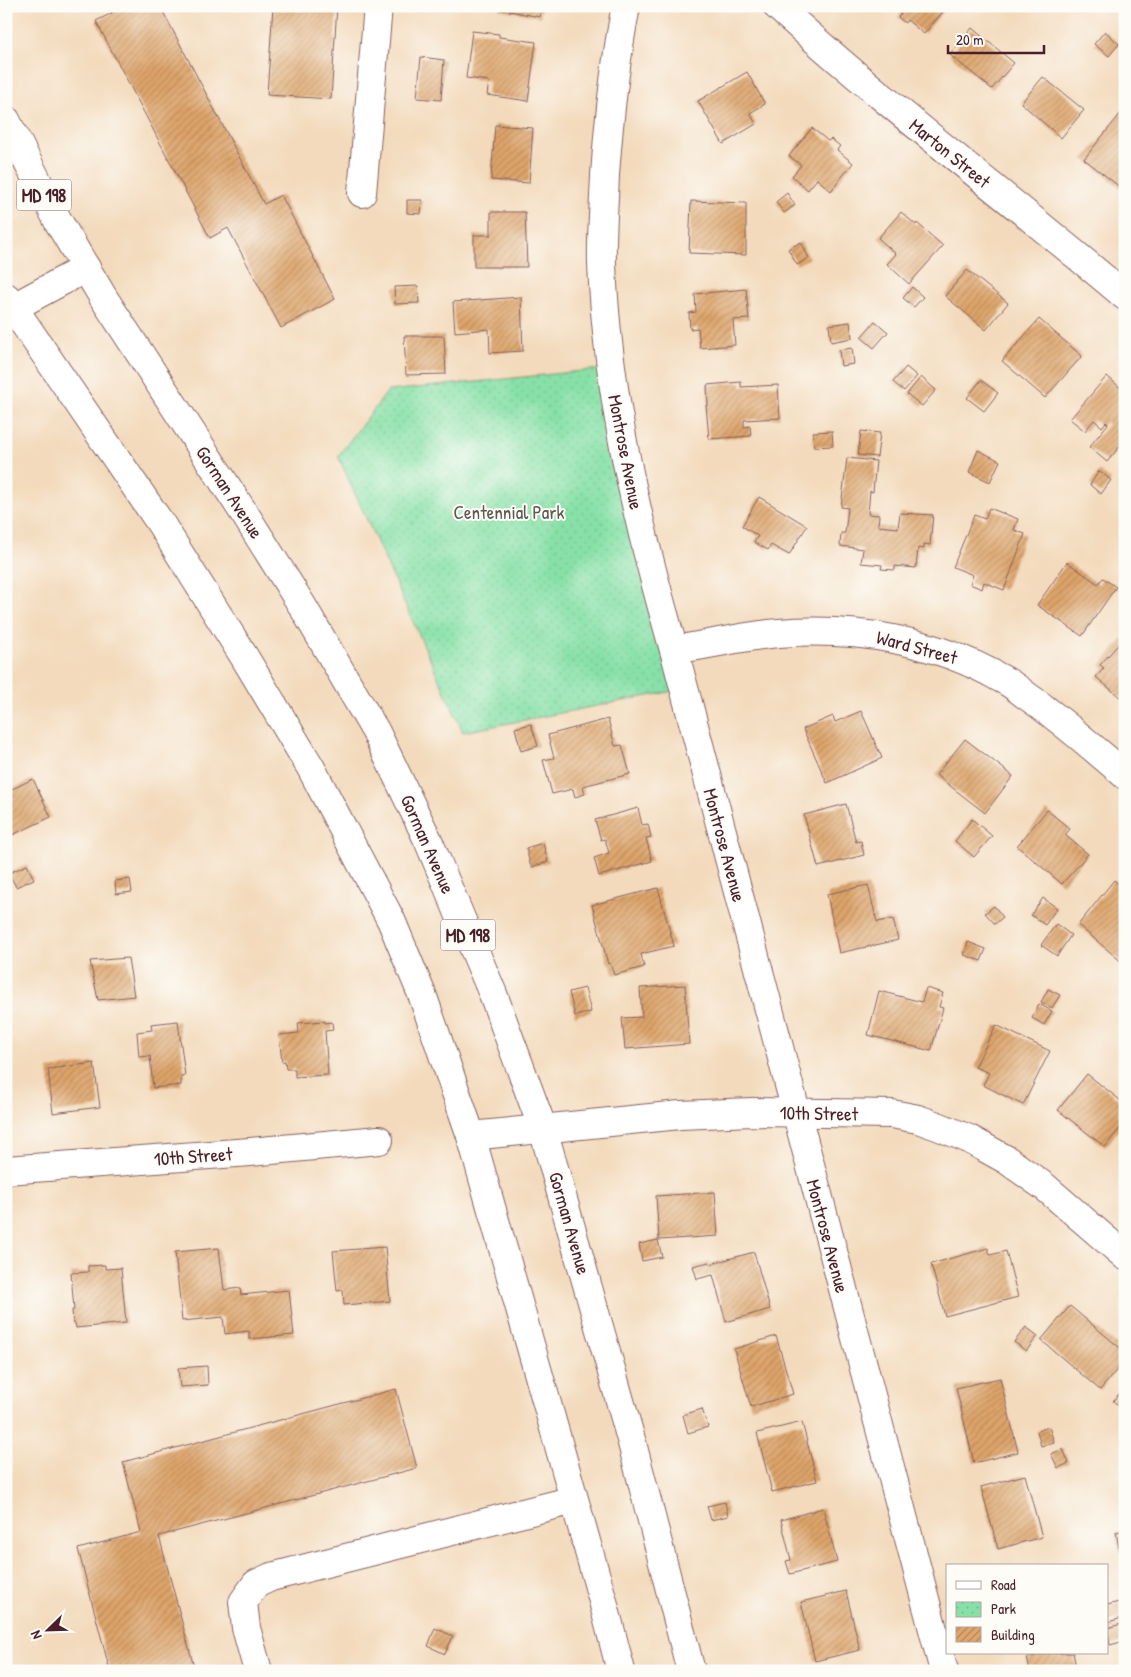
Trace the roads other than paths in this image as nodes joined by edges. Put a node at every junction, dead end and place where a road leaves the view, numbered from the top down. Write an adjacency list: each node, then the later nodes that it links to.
1 (378, 6): 5 (street)
2 (626, 6): 9 (street, Montrose Avenue)
3 (778, 6): 7 (street, Marton Street)
4 (6, 120): 6 (street, Gorman Avenue / MD 198)
5 (362, 193)
6 (86, 268): 8 (street); 12 (street, Gorman Avenue / MD 198)
7 (1125, 296)
8 (9, 304): 13 (street)
9 (674, 650): 10 (street, Ward Street); 11 (street, Montrose Avenue)
10 (1125, 775)
11 (795, 1112): 12 (street, 10th Street); 16 (street, 10th Street); 21 (street, Montrose Avenue)
12 (543, 1128): 13 (street, 10th Street); 20 (street, Gorman Avenue / MD 198)
13 (471, 1136): 17 (street)
14 (379, 1140): 15 (street, 10th Street)
15 (6, 1170)
16 (1125, 1256)
17 (574, 1500): 18 (street); 19 (street)
18 (258, 1671)
19 (620, 1671)
20 (691, 1671)
21 (944, 1671)

